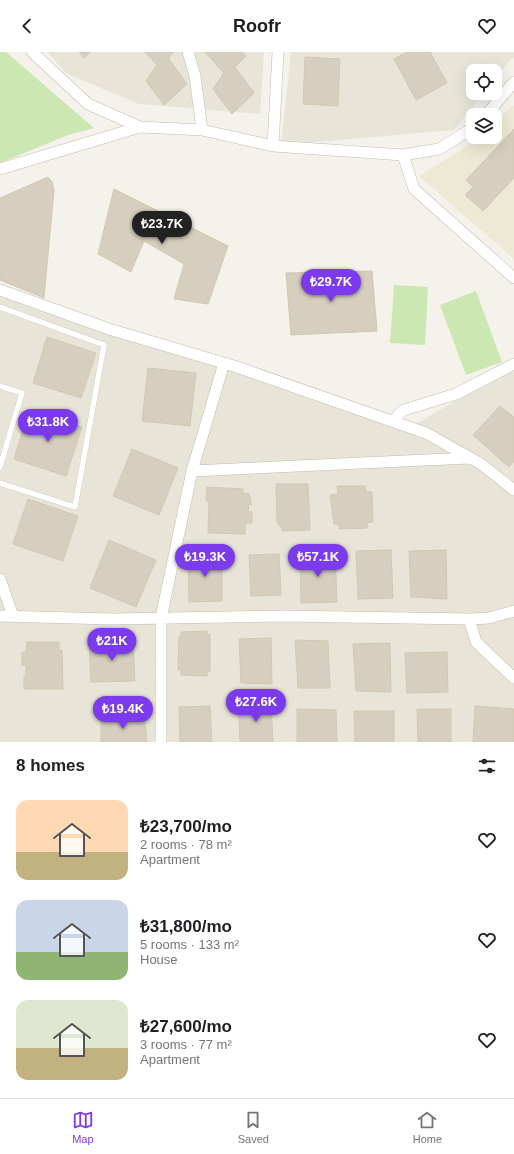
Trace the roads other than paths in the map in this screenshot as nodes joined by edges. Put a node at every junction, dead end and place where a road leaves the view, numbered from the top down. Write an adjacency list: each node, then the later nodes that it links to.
1 (32, 52): 6 (street)
2 (188, 52): 7 (street)
3 (278, 52): 9 (street)
4 (514, 82): 5 (street)
5 (492, 108)
6 (140, 127): 7 (street); 11 (street)
7 (202, 130): 9 (street)
8 (466, 132): 10 (street)
9 (274, 146): 10 (street)
10 (403, 155): 12 (street)
11 (0, 169)
12 (514, 278)
13 (0, 290): 15 (street)
14 (0, 307): 22 (lane)
15 (224, 363): 18 (street); 21 (street)
16 (514, 364): 18 (street)
17 (0, 386): 20 (lane)
18 (394, 422): 19 (street)
19 (470, 458): 21 (street); 23 (street)
20 (0, 467)
21 (192, 471): 28 (street)
22 (0, 483)
23 (514, 490)
24 (0, 579): 27 (street)
25 (514, 611): 29 (street)
26 (0, 616): 27 (street)
27 (13, 616): 28 (street)
28 (161, 618): 29 (street); 31 (street)
29 (469, 620): 30 (street)
30 (514, 678)
31 (161, 742)

